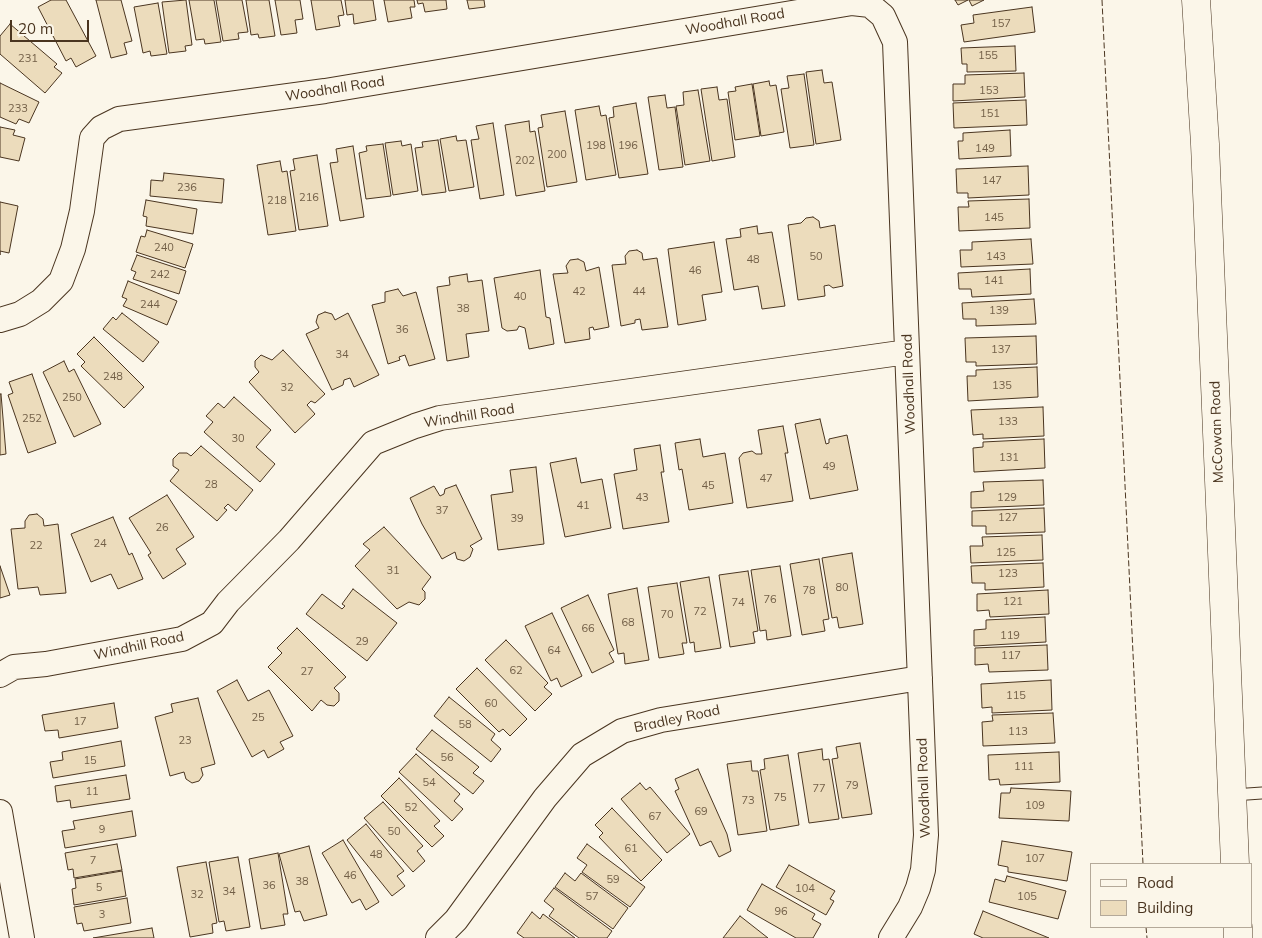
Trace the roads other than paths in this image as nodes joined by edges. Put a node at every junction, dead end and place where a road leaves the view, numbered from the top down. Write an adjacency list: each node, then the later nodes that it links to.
1 (1196, 0): 7 (main road, McCowan Road)
2 (0, 320): 3 (street, Woodhall Road)
3 (907, 352): 4 (street, Windhill Road); 5 (street, Woodhall Road)
4 (0, 675)
5 (920, 678): 11 (street, Bradley Road); 12 (street, Woodhall Road)
6 (1262, 793): 7 (lane)
7 (1233, 796): 9 (main road, McCowan Road)
8 (0, 812): 10 (street)
9 (1235, 863)
10 (22, 938)
11 (438, 938)
12 (891, 938)

